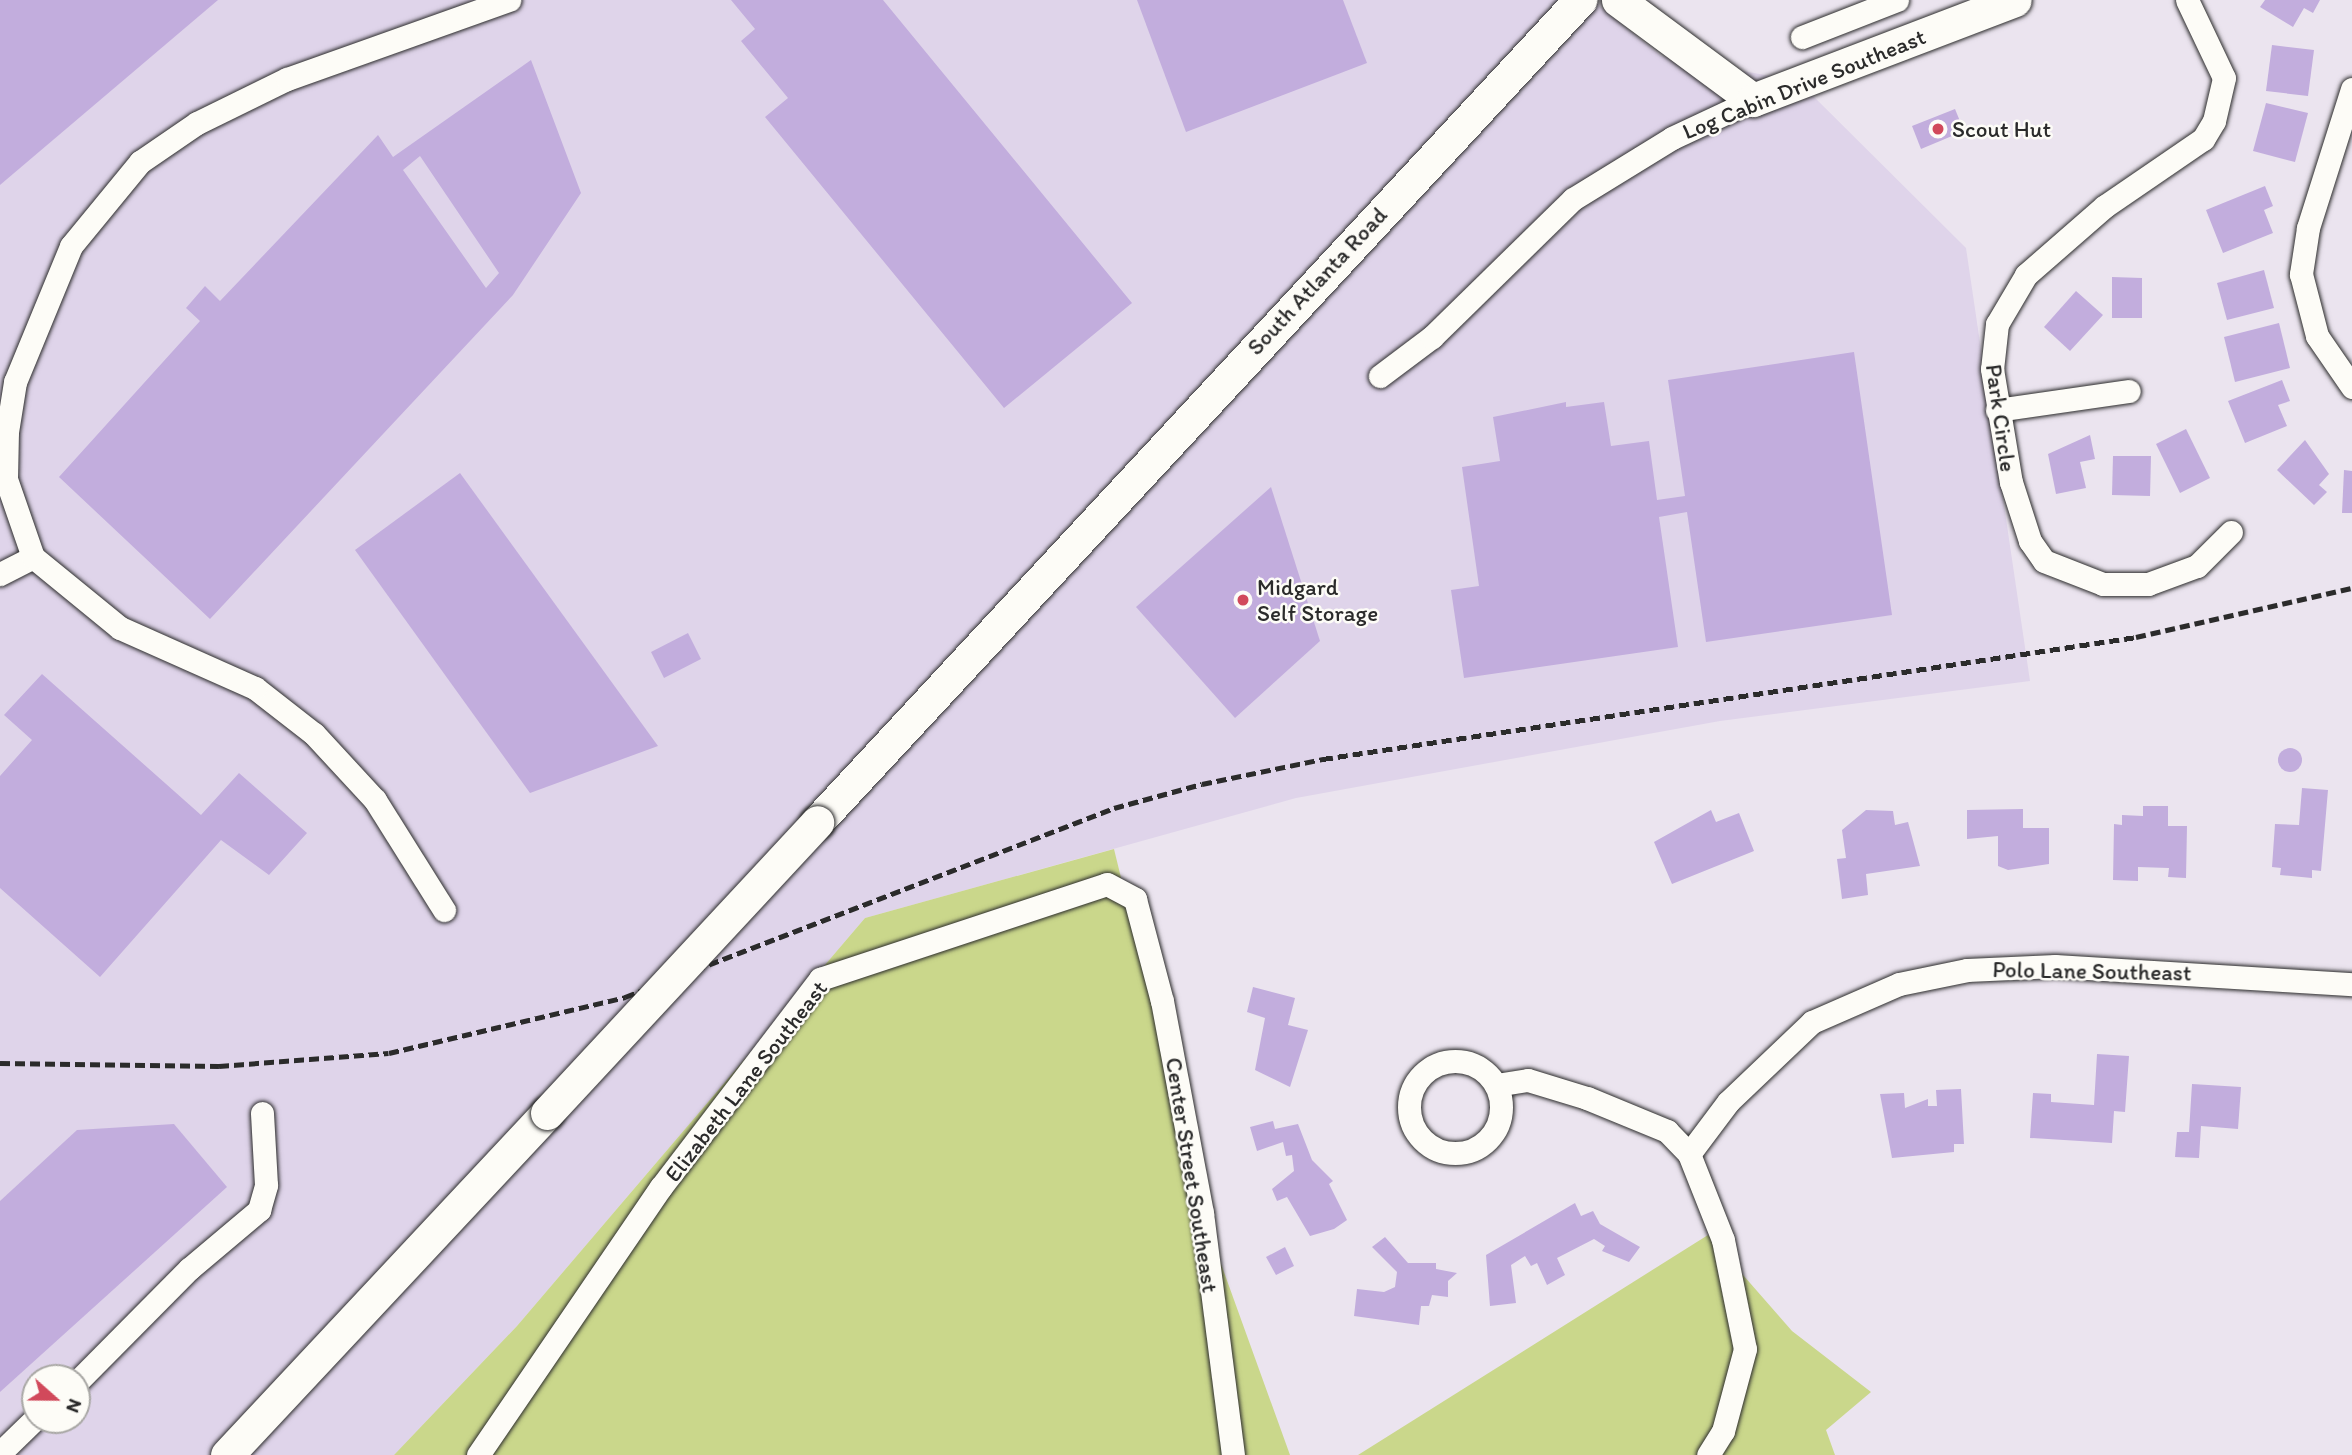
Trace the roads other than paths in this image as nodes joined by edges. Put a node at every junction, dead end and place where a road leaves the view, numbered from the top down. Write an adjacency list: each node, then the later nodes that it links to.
1 (509, 0): 16 (street)
2 (1580, 0): 27 (main road, South Atlanta Road, bridge)
3 (1618, 0): 10 (main road)
4 (1897, 0): 8 (street)
5 (2015, 0): 7 (main road, Log Cabin Drive Southeast)
6 (2187, 0): 14 (street, Park Circle)
7 (1969, 8): 10 (main road, Log Cabin Drive Southeast)
8 (1802, 37)
9 (2352, 89): 12 (street)
10 (1753, 100): 11 (street, Log Cabin Drive Southeast)
11 (1380, 376)
12 (2352, 387)
13 (2129, 391): 14 (street)
14 (1997, 410): 15 (street, Park Circle)
15 (2231, 532)
16 (33, 557): 17 (street); 19 (street)
17 (0, 574)
18 (1135, 899): 28 (street, Elizabeth Lane Southeast); 29 (street, Center Street Southeast)
19 (444, 910)
20 (2352, 984): 23 (street, Polo Lane Southeast)
21 (1496, 1085): 21 (street); 23 (street)
22 (262, 1114): 24 (street)
23 (1689, 1154): 30 (street)
24 (91, 1369)
25 (21, 1433): 26 (street)
26 (0, 1453)
27 (227, 1455)
28 (478, 1455)
29 (1233, 1455)
30 (1708, 1455)

